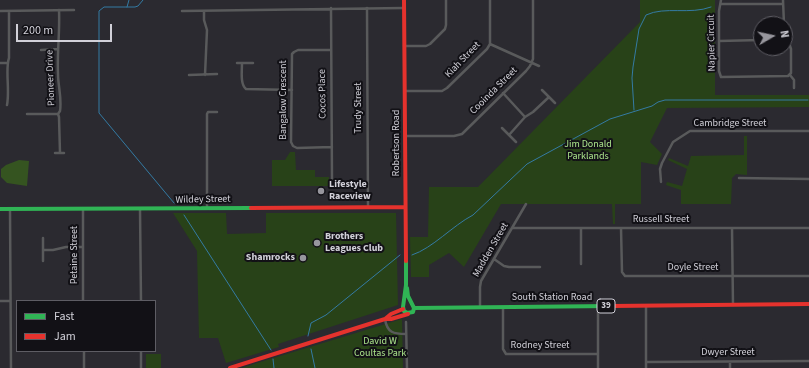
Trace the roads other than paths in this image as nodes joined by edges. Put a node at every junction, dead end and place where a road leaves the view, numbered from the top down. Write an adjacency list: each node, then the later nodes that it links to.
1 (404, 0): 11 (main road, Robertson Road)
2 (446, 0): 22 (street)
3 (490, 0): 21 (street, Kiah Street)
4 (533, 0): 27 (street)
5 (721, 0): 7 (street, Napier Circuit)
6 (783, 0): 8 (street)
7 (721, 4): 8 (street); 20 (street, Napier Circuit)
8 (784, 4): 18 (street)
9 (331, 8): 10 (street); 17 (street); 25 (street, Cocos Place)
10 (367, 8): 11 (street); 64 (street, Trudy Street)
11 (404, 8): 22 (main road, Robertson Road)
12 (59, 10): 13 (street); 15 (street); 23 (street, Pioneer Drive)
13 (74, 10)
14 (0, 11): 15 (street)
15 (9, 11): 29 (street)
16 (182, 11): 17 (street)
17 (204, 11): 34 (street)
18 (784, 16)
19 (753, 40): 20 (street)
20 (719, 41): 37 (street, Napier Circuit)
21 (490, 44): 27 (street); 41 (street, Kiah Street)
22 (404, 46): 41 (main road, Robertson Road)
23 (58, 49): 24 (street); 48 (street, Pioneer Drive)
24 (41, 50)
25 (331, 50): 39 (street, Bangalow Crescent); 55 (street, Cocos Place)
26 (792, 56): 37 (street)
27 (532, 62): 33 (street); 42 (street, Cooinda Street)
28 (0, 63): 29 (street)
29 (7, 63): 45 (street)
30 (237, 63): 31 (street)
31 (242, 63): 32 (street); 39 (street)
32 (253, 63)
33 (540, 66)
34 (205, 74): 35 (street); 36 (street)
35 (217, 74)
36 (189, 75)
37 (790, 75): 38 (street)
38 (794, 88)
39 (292, 90): 55 (street, Bangalow Crescent)
40 (542, 90): 43 (street)
41 (405, 91): 52 (main road, Robertson Road)
42 (503, 94): 49 (street); 52 (street, Cooinda Street)
43 (549, 97): 44 (street); 49 (street)
44 (555, 103)
45 (7, 105)
46 (218, 112): 66 (street)
47 (27, 114): 48 (street, Pioneer Drive)
48 (58, 114): 57 (street)
49 (525, 117): 53 (street)
50 (502, 128): 53 (street)
51 (809, 131): 62 (street, Cambridge Street)
52 (405, 136): 65 (main road, Robertson Road)
53 (509, 136): 54 (street)
54 (516, 142)
55 (332, 148): 61 (street, Cocos Place)
56 (55, 153): 57 (street)
57 (60, 153): 58 (street)
58 (64, 153)
59 (739, 178): 60 (street)
60 (809, 179)
61 (332, 180)
62 (661, 182)
63 (526, 204): 71 (street, Madden Street)
64 (368, 207): 65 (main road, Wildey Street); 66 (main road, Wildey Street)
65 (405, 207): 85 (main road, Robertson Road)
66 (207, 208): 70 (main road, Wildey Street)
67 (0, 209): 68 (main road, Wildey Street)
68 (10, 209): 69 (main road, Wildey Street); 89 (street)
69 (82, 209): 70 (main road, Wildey Street); 77 (street, Petaine Street)
70 (140, 209): 87 (street)
71 (512, 228): 72 (street, Russell Street); 79 (street, Madden Street)
72 (581, 228): 73 (street, Russell Street); 81 (street)
73 (621, 228): 74 (street, Russell Street); 83 (street, Doyle Street)
74 (732, 228): 75 (street, Russell Street); 83 (street)
75 (809, 228)
76 (43, 238): 78 (street)
77 (83, 247): 78 (street); 86 (street, Petaine Street)
78 (43, 250): 80 (street)
79 (494, 260): 82 (street); 97 (street, Madden Street)
80 (43, 261)
81 (581, 264)
82 (540, 267)
83 (733, 276): 84 (street, Doyle Street); 92 (street)
84 (809, 276)
85 (406, 285): 90 (main road, Robertson Road); 96 (main road, Robertson Road)
86 (83, 300)
87 (141, 300)
88 (0, 301): 89 (street)
89 (10, 301): 109 (street)
90 (412, 303): 96 (main road); 98 (main road)
91 (809, 304): 92 (main road, South Station Road / 39)
92 (733, 305): 95 (main road, South Station Road / 39)
93 (503, 306): 94 (main road, South Station Road / 39); 97 (main road, South Station Road / 39); 105 (street, Rodney Street)
94 (598, 306): 95 (main road, South Station Road / 39); 105 (street)
95 (646, 306): 107 (street)
96 (403, 307): 99 (main road); 100 (main road)
97 (480, 307): 98 (main road, South Station Road / 39)
98 (414, 308): 99 (main road)
99 (409, 314): 100 (main road)
100 (385, 319): 102 (street); 112 (main road)
101 (406, 322): 102 (street)
102 (406, 334): 113 (street)
103 (84, 352): 110 (street)
104 (141, 352): 111 (street)
105 (598, 354): 114 (street)
106 (809, 361): 108 (street, Dwyer Street)
107 (646, 362): 108 (street, Dwyer Street); 115 (street)
108 (730, 362): 116 (street)
109 (11, 368)
110 (84, 368)
111 (141, 368)
112 (230, 368)
113 (407, 368)
114 (598, 368)
115 (646, 368)
116 (730, 368)

